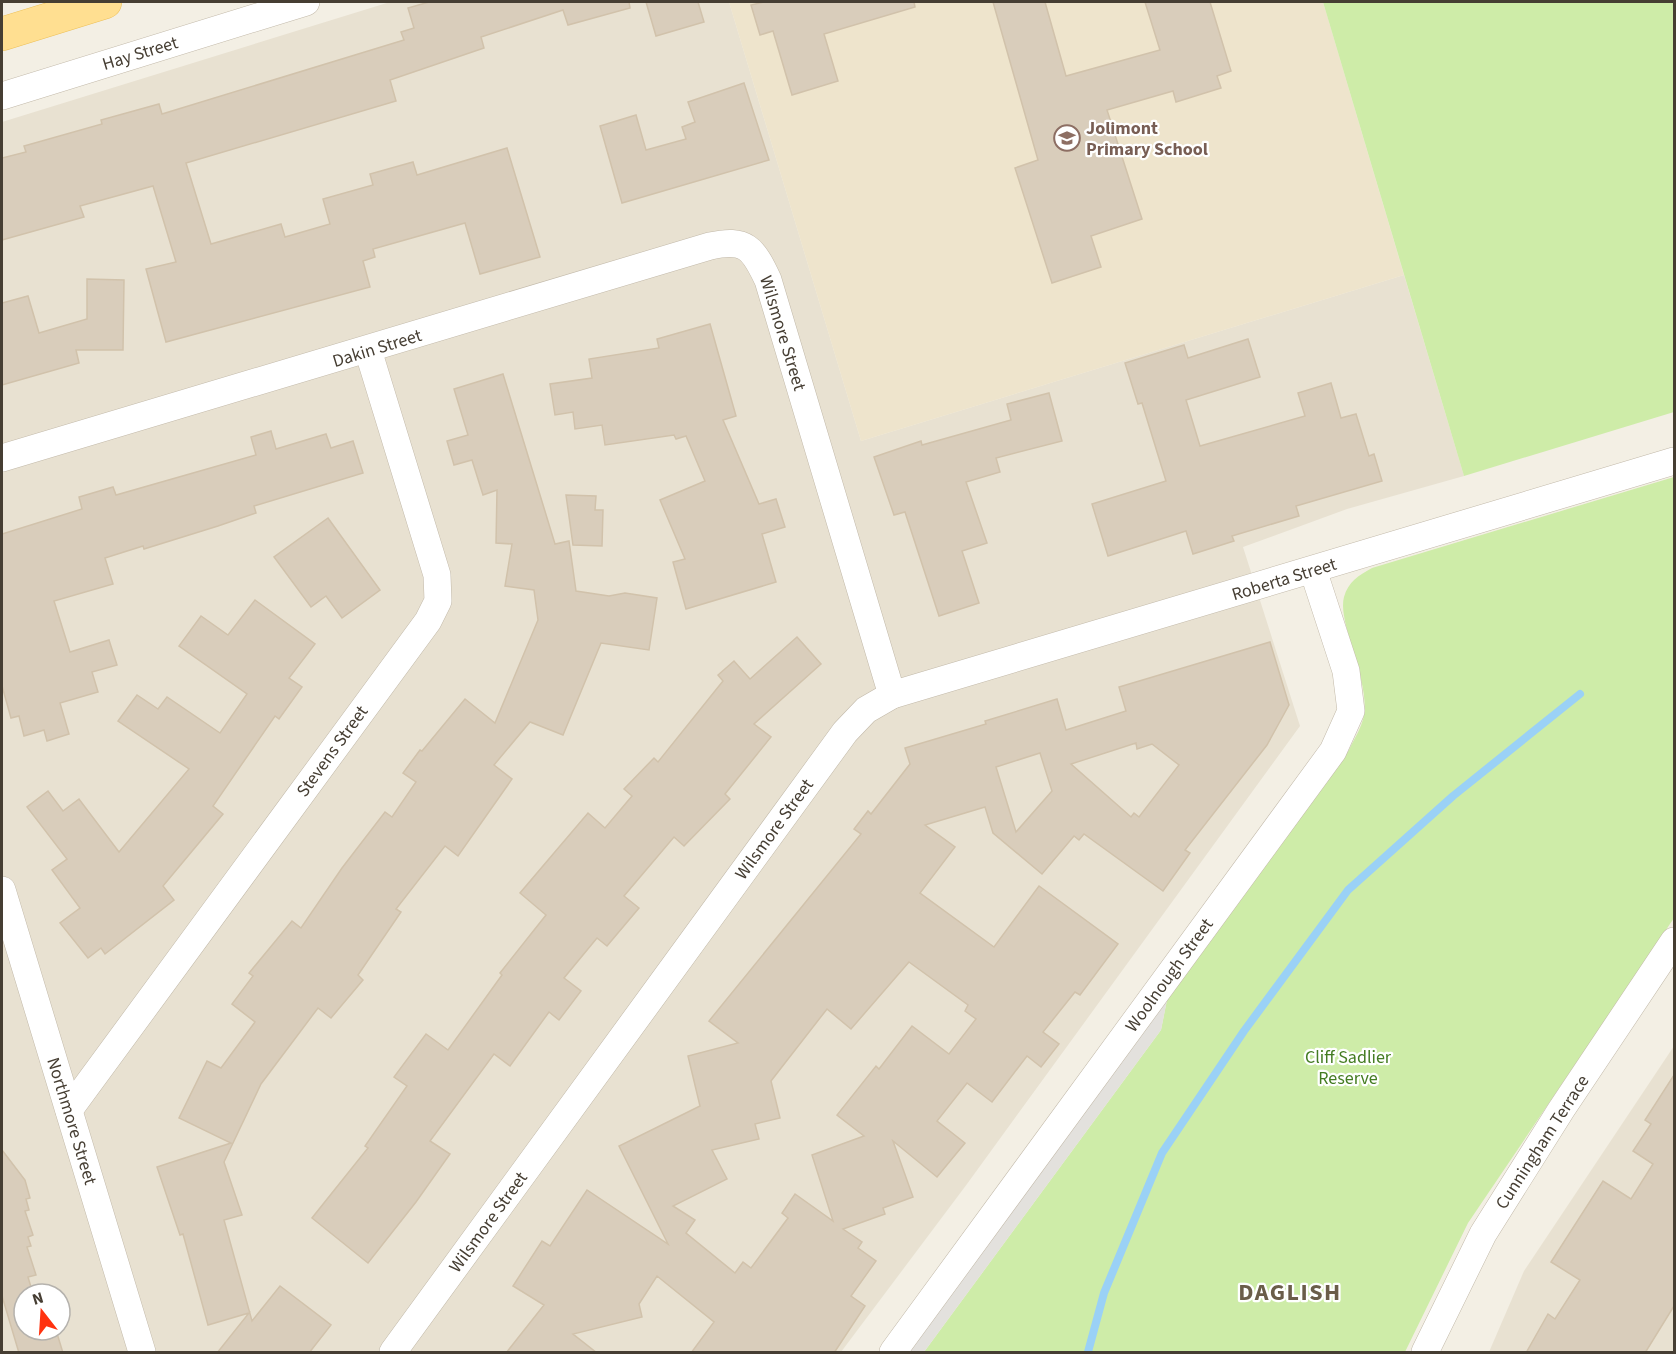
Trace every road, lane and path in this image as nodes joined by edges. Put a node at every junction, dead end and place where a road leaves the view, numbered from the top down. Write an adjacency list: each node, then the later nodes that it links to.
1 (105, 2): 4 (main road)
2 (306, 2): 3 (street, Hay Street)
3 (277, 6): 5 (street, Hay Street)
4 (2, 34)
5 (2, 96)
6 (751, 250): 7 (street, Dakin Street); 11 (street, Wilsmore Street)
7 (368, 350): 8 (street, Dakin Street); 14 (street, Stevens Street)
8 (2, 459)
9 (1674, 461): 10 (street, Roberta Street)
10 (1313, 570): 11 (street, Roberta Street); 17 (street, Woolnough Street)
11 (892, 695): 16 (street, Wilsmore Street)
12 (2, 890): 14 (street, Northmore Street)
13 (1674, 941): 18 (street, Cunningham Terrace)
14 (69, 1110): 15 (street, Northmore Street)
15 (142, 1353)
16 (393, 1353)
17 (893, 1353)
18 (1425, 1353)

